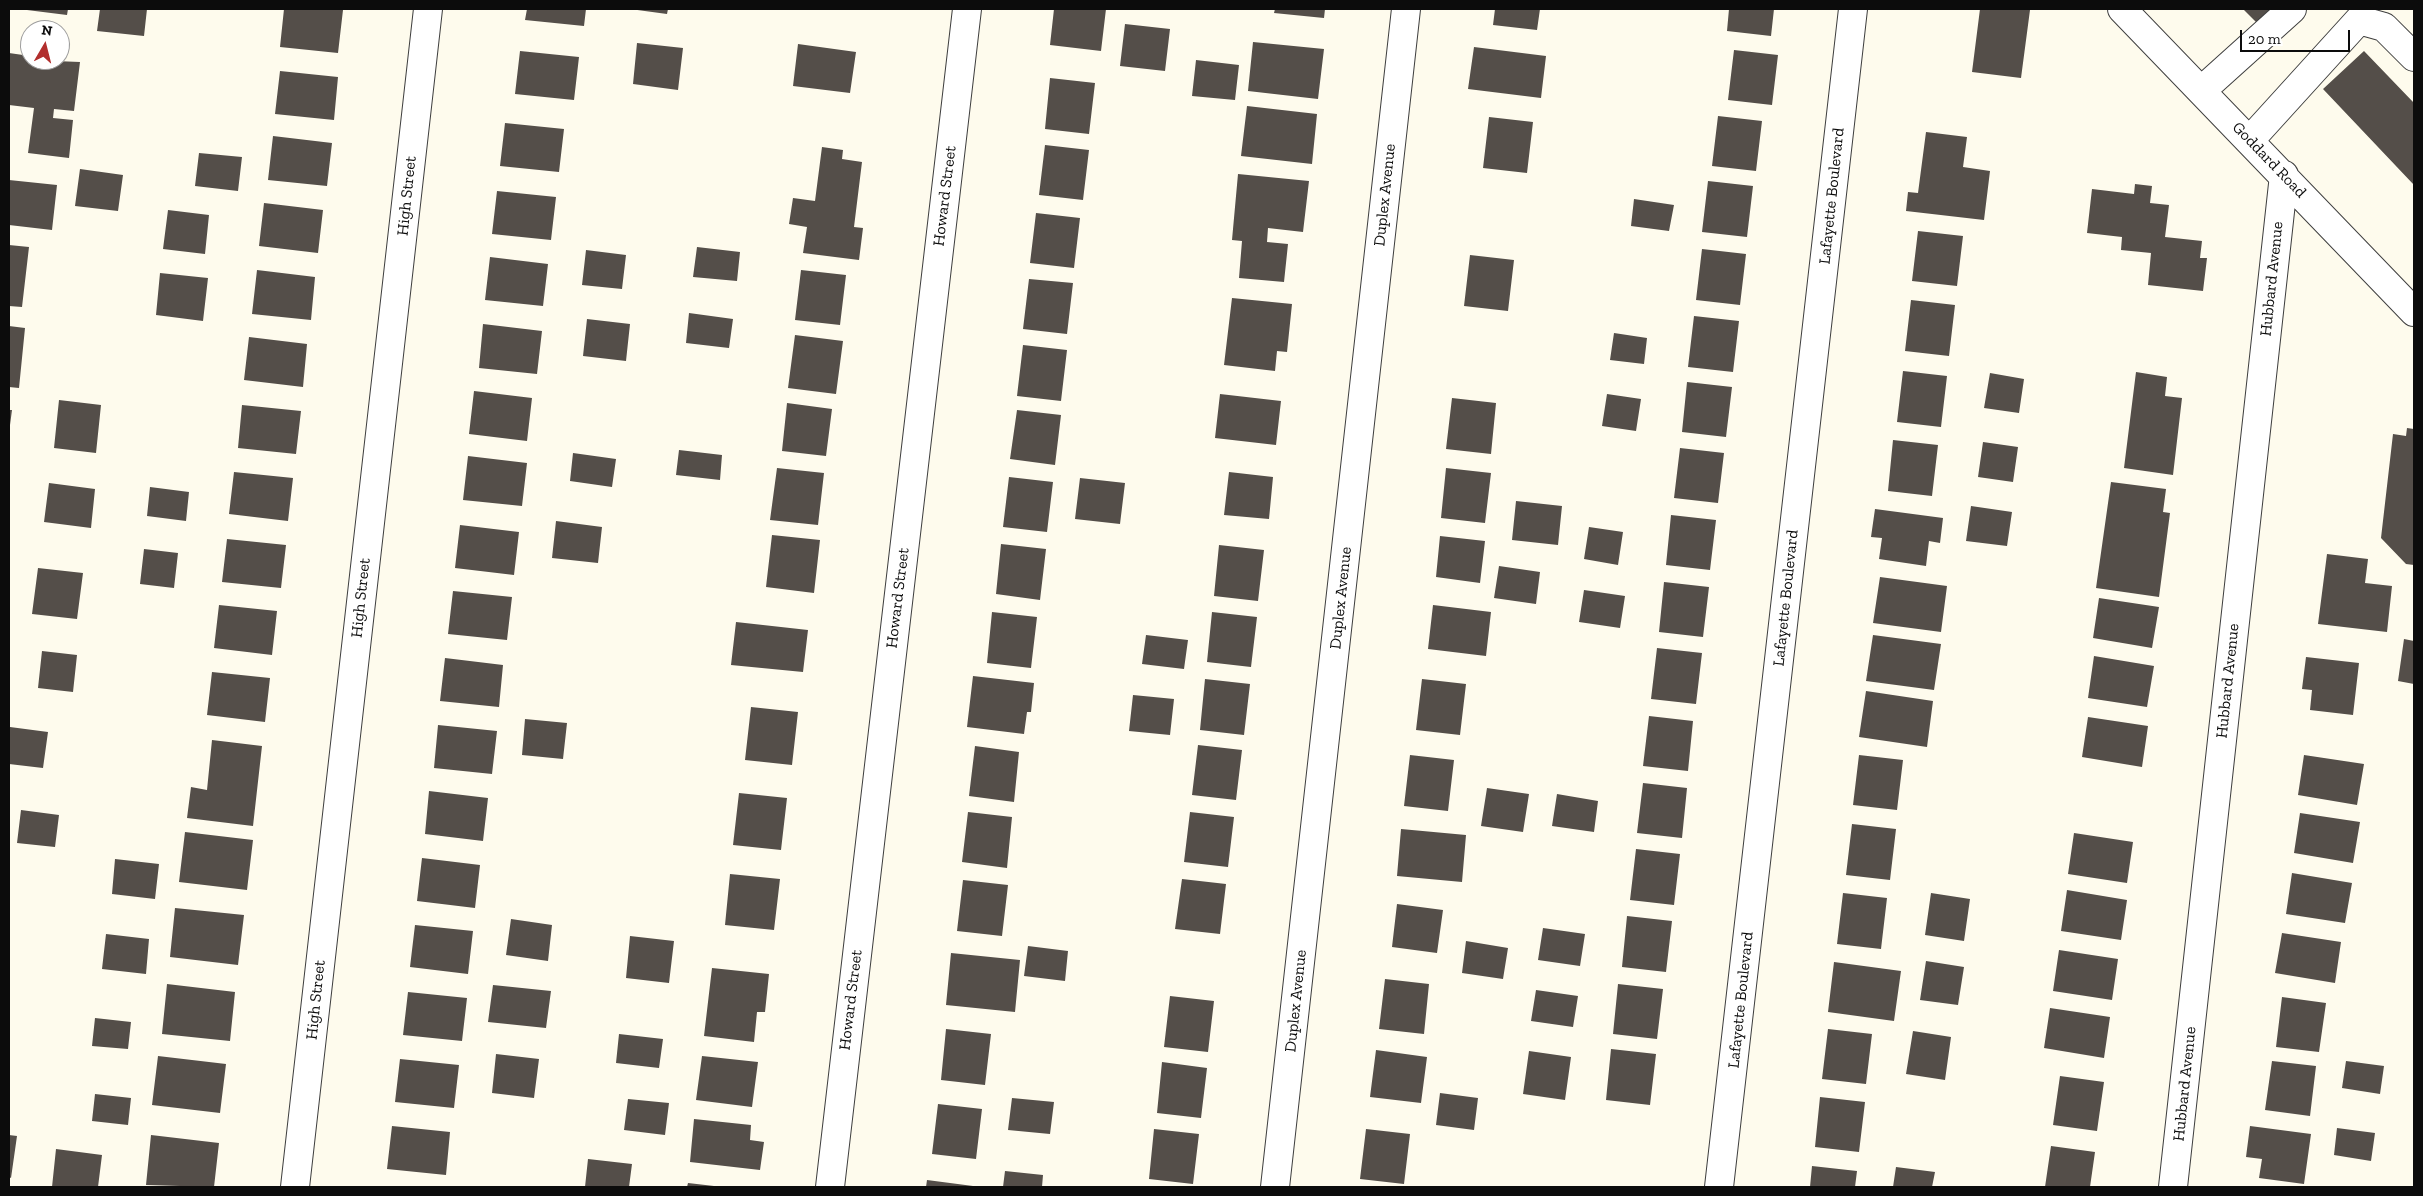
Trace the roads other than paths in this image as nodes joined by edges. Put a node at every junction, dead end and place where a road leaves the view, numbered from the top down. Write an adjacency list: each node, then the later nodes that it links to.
1 (428, 9): 12 (street, High Street)
2 (967, 9): 13 (street, Howard Street)
3 (1406, 9): 14 (street, Duplex Avenue)
4 (1853, 9): 15 (street, Lafayette Boulevard)
5 (2122, 9): 8 (street, Goddard Road)
6 (2292, 9): 8 (street)
7 (2414, 56): 9 (street)
8 (2201, 91): 9 (street, Goddard Road)
9 (2250, 140): 10 (street, Goddard Road)
10 (2284, 175): 11 (street, Goddard Road); 16 (street, Hubbard Avenue)
11 (2414, 312)
12 (295, 1187)
13 (830, 1187)
14 (1275, 1187)
15 (1719, 1187)
16 (2173, 1187)

